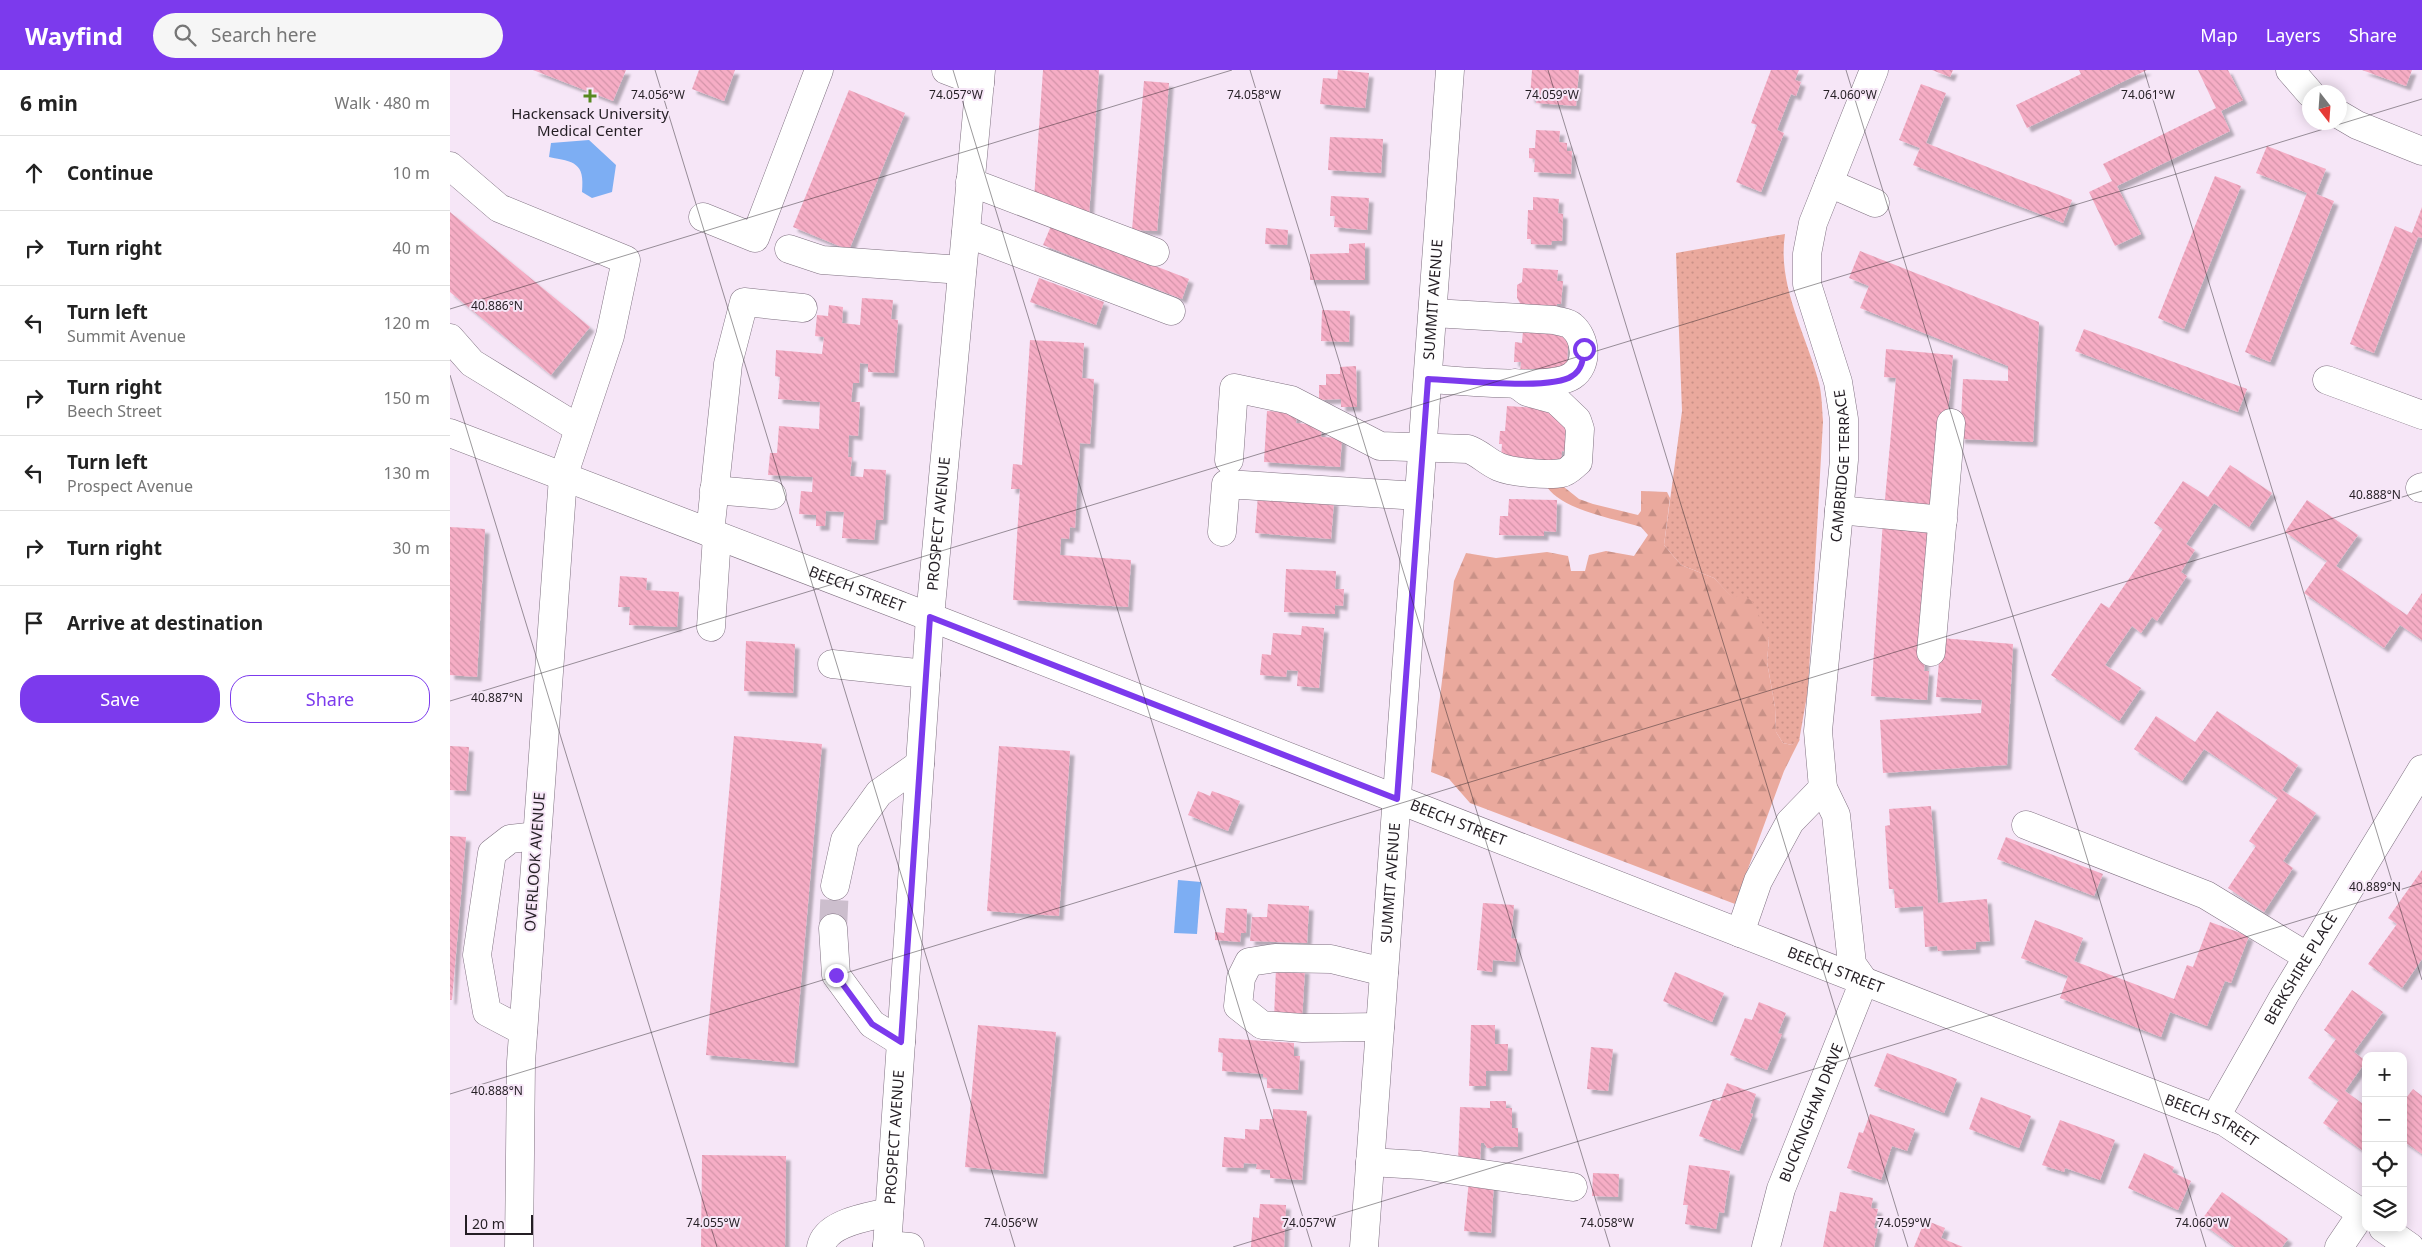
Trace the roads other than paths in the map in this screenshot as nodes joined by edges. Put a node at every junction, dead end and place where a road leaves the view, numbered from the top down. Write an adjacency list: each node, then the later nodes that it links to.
1 (819, 70): 14 (street)
2 (946, 70): 6 (street)
3 (1450, 70): 21 (street, SUMMIT AVENUE)
4 (1874, 70): 12 (street, CAMBRIDGE TERRACE)
5 (2290, 70): 7 (street)
6 (980, 76): 11 (street, PROSPECT AVENUE)
7 (2303, 85)
8 (2347, 119): 9 (street)
9 (2422, 151)
10 (450, 166): 29 (street, OVERLOOK AVENUE)
11 (970, 182): 15 (street, PROSPECT AVENUE); 17 (street)
12 (1829, 183): 13 (street); 37 (street, CAMBRIDGE TERRACE)
13 (1875, 203)
14 (703, 217)
15 (966, 233): 18 (street, PROSPECT AVENUE); 20 (street)
16 (789, 249): 18 (street)
17 (1155, 252)
18 (962, 270): 41 (street, PROSPECT AVENUE)
19 (803, 308): 34 (street)
20 (1171, 311)
21 (1433, 314): 24 (street, SUMMIT AVENUE); 26 (street)
22 (450, 338): 23 (street)
23 (461, 361): 29 (street)
24 (1428, 379): 26 (street); 31 (street, SUMMIT AVENUE)
25 (2327, 380): 27 (street)
26 (1516, 383): 31 (street)
27 (2422, 415)
28 (1951, 423): 38 (street)
29 (578, 428): 33 (street, OVERLOOK AVENUE)
30 (450, 433): 33 (street, BEECH STREET)
31 (1422, 448): 32 (street); 36 (street, SUMMIT AVENUE)
32 (1229, 460)
33 (563, 477): 40 (street, BEECH STREET); 51 (street, OVERLOOK AVENUE)
34 (714, 490): 35 (street); 40 (street)
35 (772, 494)
36 (1419, 496): 39 (street); 49 (street, SUMMIT AVENUE)
37 (1839, 510): 38 (street); 48 (street, CAMBRIDGE TERRACE)
38 (1942, 520): 43 (street)
39 (1222, 532)
40 (714, 534): 41 (street, BEECH STREET); 42 (street)
41 (930, 617): 45 (street, PROSPECT AVENUE); 49 (street, BEECH STREET)
42 (711, 628)
43 (1931, 652)
44 (832, 664): 45 (street)
45 (926, 674): 46 (street, PROSPECT AVENUE)
46 (920, 764): 52 (street); 60 (street, PROSPECT AVENUE)
47 (2422, 769): 55 (street, BERKSHIRE PLACE)
48 (1822, 788): 54 (street); 57 (street, CAMBRIDGE TERRACE)
49 (1397, 799): 54 (street, BEECH STREET); 56 (street, SUMMIT AVENUE)
50 (2026, 825): 55 (street)
51 (537, 836): 59 (street, OVERLOOK AVENUE); 59 (street)
52 (835, 886)
53 (833, 928): 60 (street)
54 (1740, 933): 57 (street, BEECH STREET)
55 (2308, 957): 61 (street, BERKSHIRE PLACE)
56 (1384, 972): 58 (street, SUMMIT AVENUE); 58 (street)
57 (1864, 981): 61 (street, BEECH STREET); 72 (street, BUCKINGHAM DRIVE)
58 (1380, 1027): 62 (street, SUMMIT AVENUE)
59 (523, 1031): 69 (street, OVERLOOK AVENUE)
60 (901, 1042): 64 (street, PROSPECT AVENUE)
61 (2215, 1118): 65 (street, BEECH STREET)
62 (1370, 1162): 63 (street); 71 (street, SUMMIT AVENUE)
63 (1573, 1187)
64 (889, 1212): 68 (street, PROSPECT AVENUE); 70 (street)
65 (2362, 1214)
66 (2362, 1226): 73 (street)
67 (2389, 1232): 74 (street, BEECH STREET)
68 (895, 1246)
69 (519, 1247)
70 (821, 1247)
71 (1364, 1247)
72 (1766, 1247)
73 (2339, 1247)
74 (2410, 1247)

